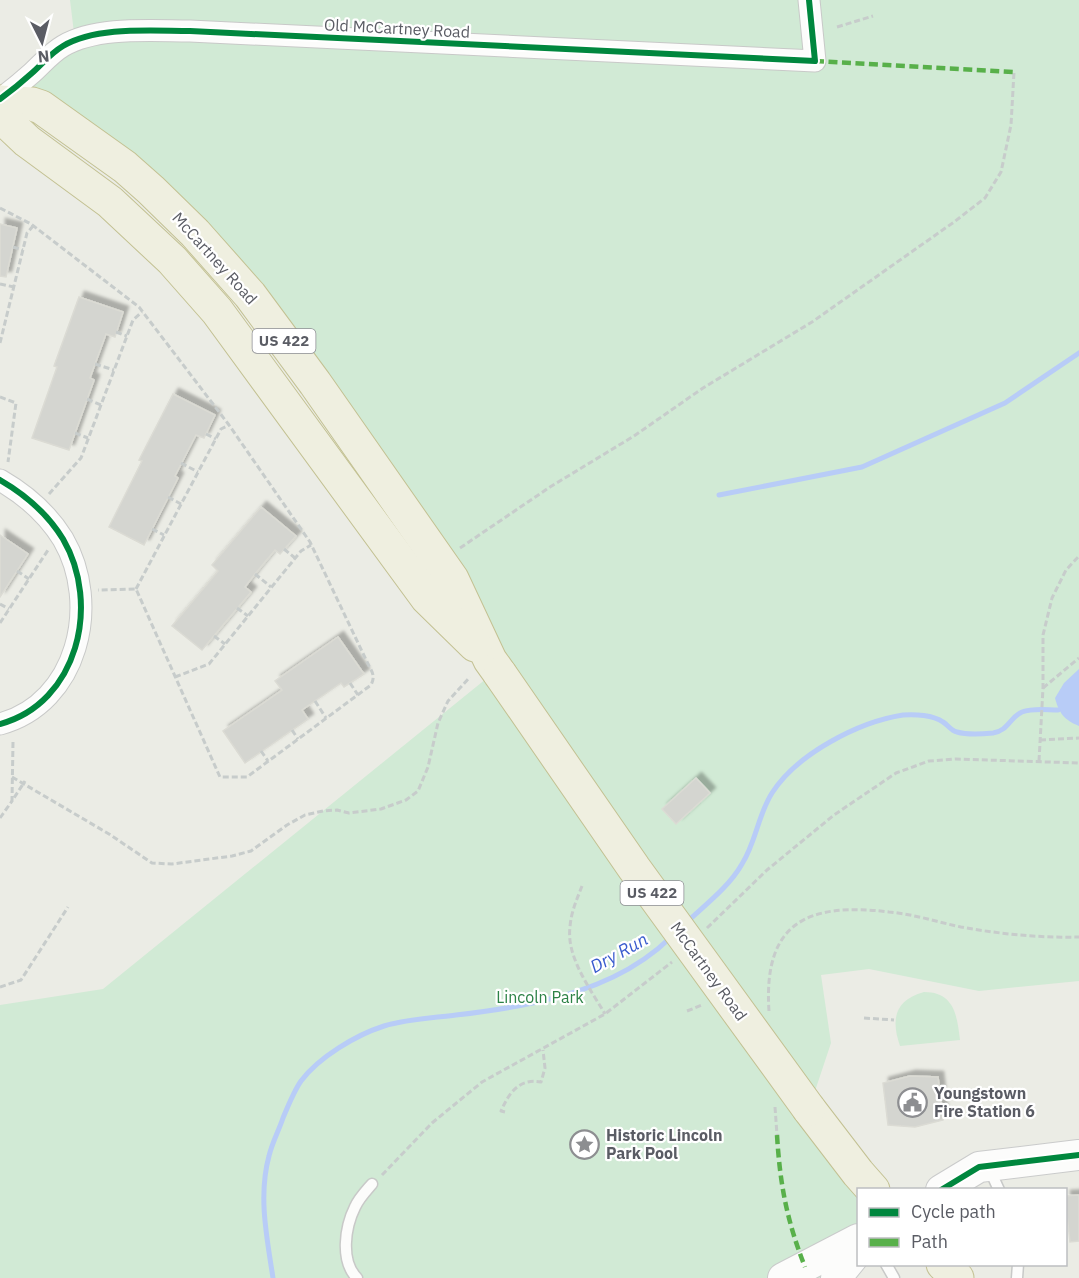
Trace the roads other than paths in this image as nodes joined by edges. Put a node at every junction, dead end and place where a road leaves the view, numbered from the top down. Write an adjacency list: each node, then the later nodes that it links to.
1 (809, 0): 2 (street, Old McCartney Road)
2 (0, 101): 5 (highway, McCartney Road / US 422)
3 (0, 109): 5 (highway, McCartney Road / US 422)
4 (4, 471): 6 (street)
5 (495, 667): 10 (highway, McCartney Road / US 422, bridge)
6 (0, 724)
7 (1079, 1155): 8 (street)
8 (994, 1178): 11 (street)
9 (372, 1184): 15 (lane)
10 (871, 1188)
11 (944, 1188)
12 (857, 1240): 16 (street)
13 (857, 1252): 17 (street)
14 (945, 1266): 18 (highway)
15 (357, 1278)
16 (783, 1278)
17 (836, 1278)
18 (957, 1278)

